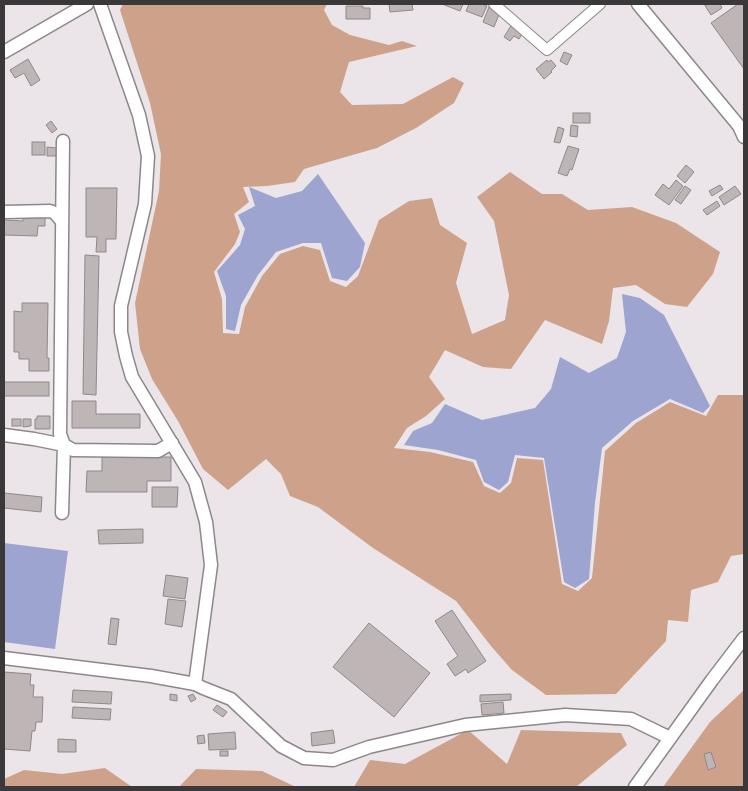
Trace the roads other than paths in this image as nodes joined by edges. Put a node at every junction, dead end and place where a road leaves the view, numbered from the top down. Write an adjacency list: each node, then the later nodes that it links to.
1 (87, 4): 8 (street)
2 (100, 4): 14 (street)
3 (494, 4): 7 (street)
4 (512, 4): 7 (street)
5 (600, 4): 7 (street)
6 (638, 4): 9 (street)
7 (505, 13)
8 (4, 52)
9 (744, 137)
10 (63, 141): 12 (street)
11 (4, 212): 12 (street)
12 (61, 220): 15 (street)
13 (4, 435): 15 (street)
14 (172, 443): 15 (street); 19 (street)
15 (64, 445): 16 (street)
16 (62, 513)
17 (744, 638): 20 (street)
18 (4, 658): 19 (street)
19 (195, 684): 20 (street)
20 (670, 738): 21 (street)
21 (635, 787)

